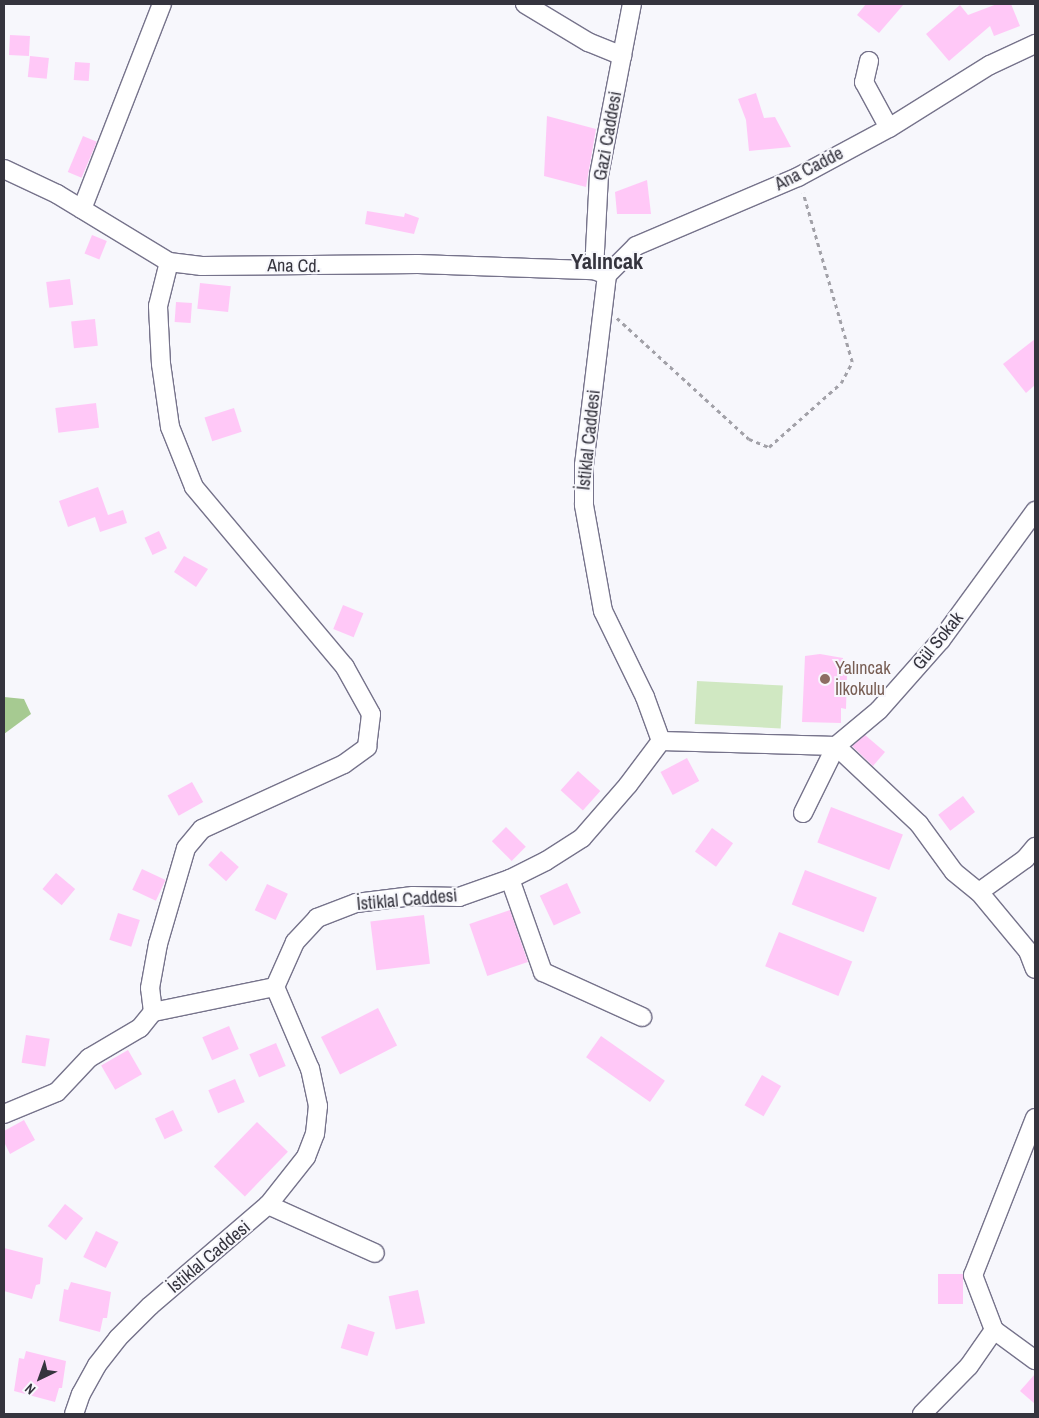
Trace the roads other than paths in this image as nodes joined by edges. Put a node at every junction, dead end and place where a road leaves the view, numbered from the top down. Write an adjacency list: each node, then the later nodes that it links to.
1 (162, 4): 9 (street)
2 (525, 4): 5 (street)
3 (632, 4): 5 (street, Gazi Caddesi)
4 (1035, 44): 7 (street, Ana Cadde)
5 (622, 56): 11 (street, Gazi Caddesi)
6 (869, 61): 7 (street)
7 (889, 128): 11 (street, Ana Cadde)
8 (4, 169): 9 (street, Ana Cd.)
9 (82, 209): 10 (street, Ana Cd.)
10 (169, 262): 11 (street, Ana Cd.); 21 (street)
11 (601, 273): 13 (street, İstiklal Caddesi)
12 (1035, 511): 14 (street, Gül Sokak)
13 (660, 741): 14 (street); 17 (street, İstiklal Caddesi)
14 (836, 746): 15 (street, Gül Sokak); 18 (street)
15 (802, 813)
16 (1035, 847): 18 (street)
17 (510, 879): 20 (street, İstiklal Caddesi); 22 (street)
18 (979, 892): 19 (street)
19 (1035, 969)
20 (275, 987): 21 (street); 25 (street, İstiklal Caddesi)
21 (153, 1012): 23 (street)
22 (642, 1016)
23 (4, 1114)
24 (1035, 1118): 27 (street)
25 (268, 1205): 26 (street); 29 (street, İstiklal Caddesi)
26 (375, 1253)
27 (994, 1330): 28 (street); 30 (street)
28 (1035, 1360)
29 (74, 1414)
30 (922, 1414)

